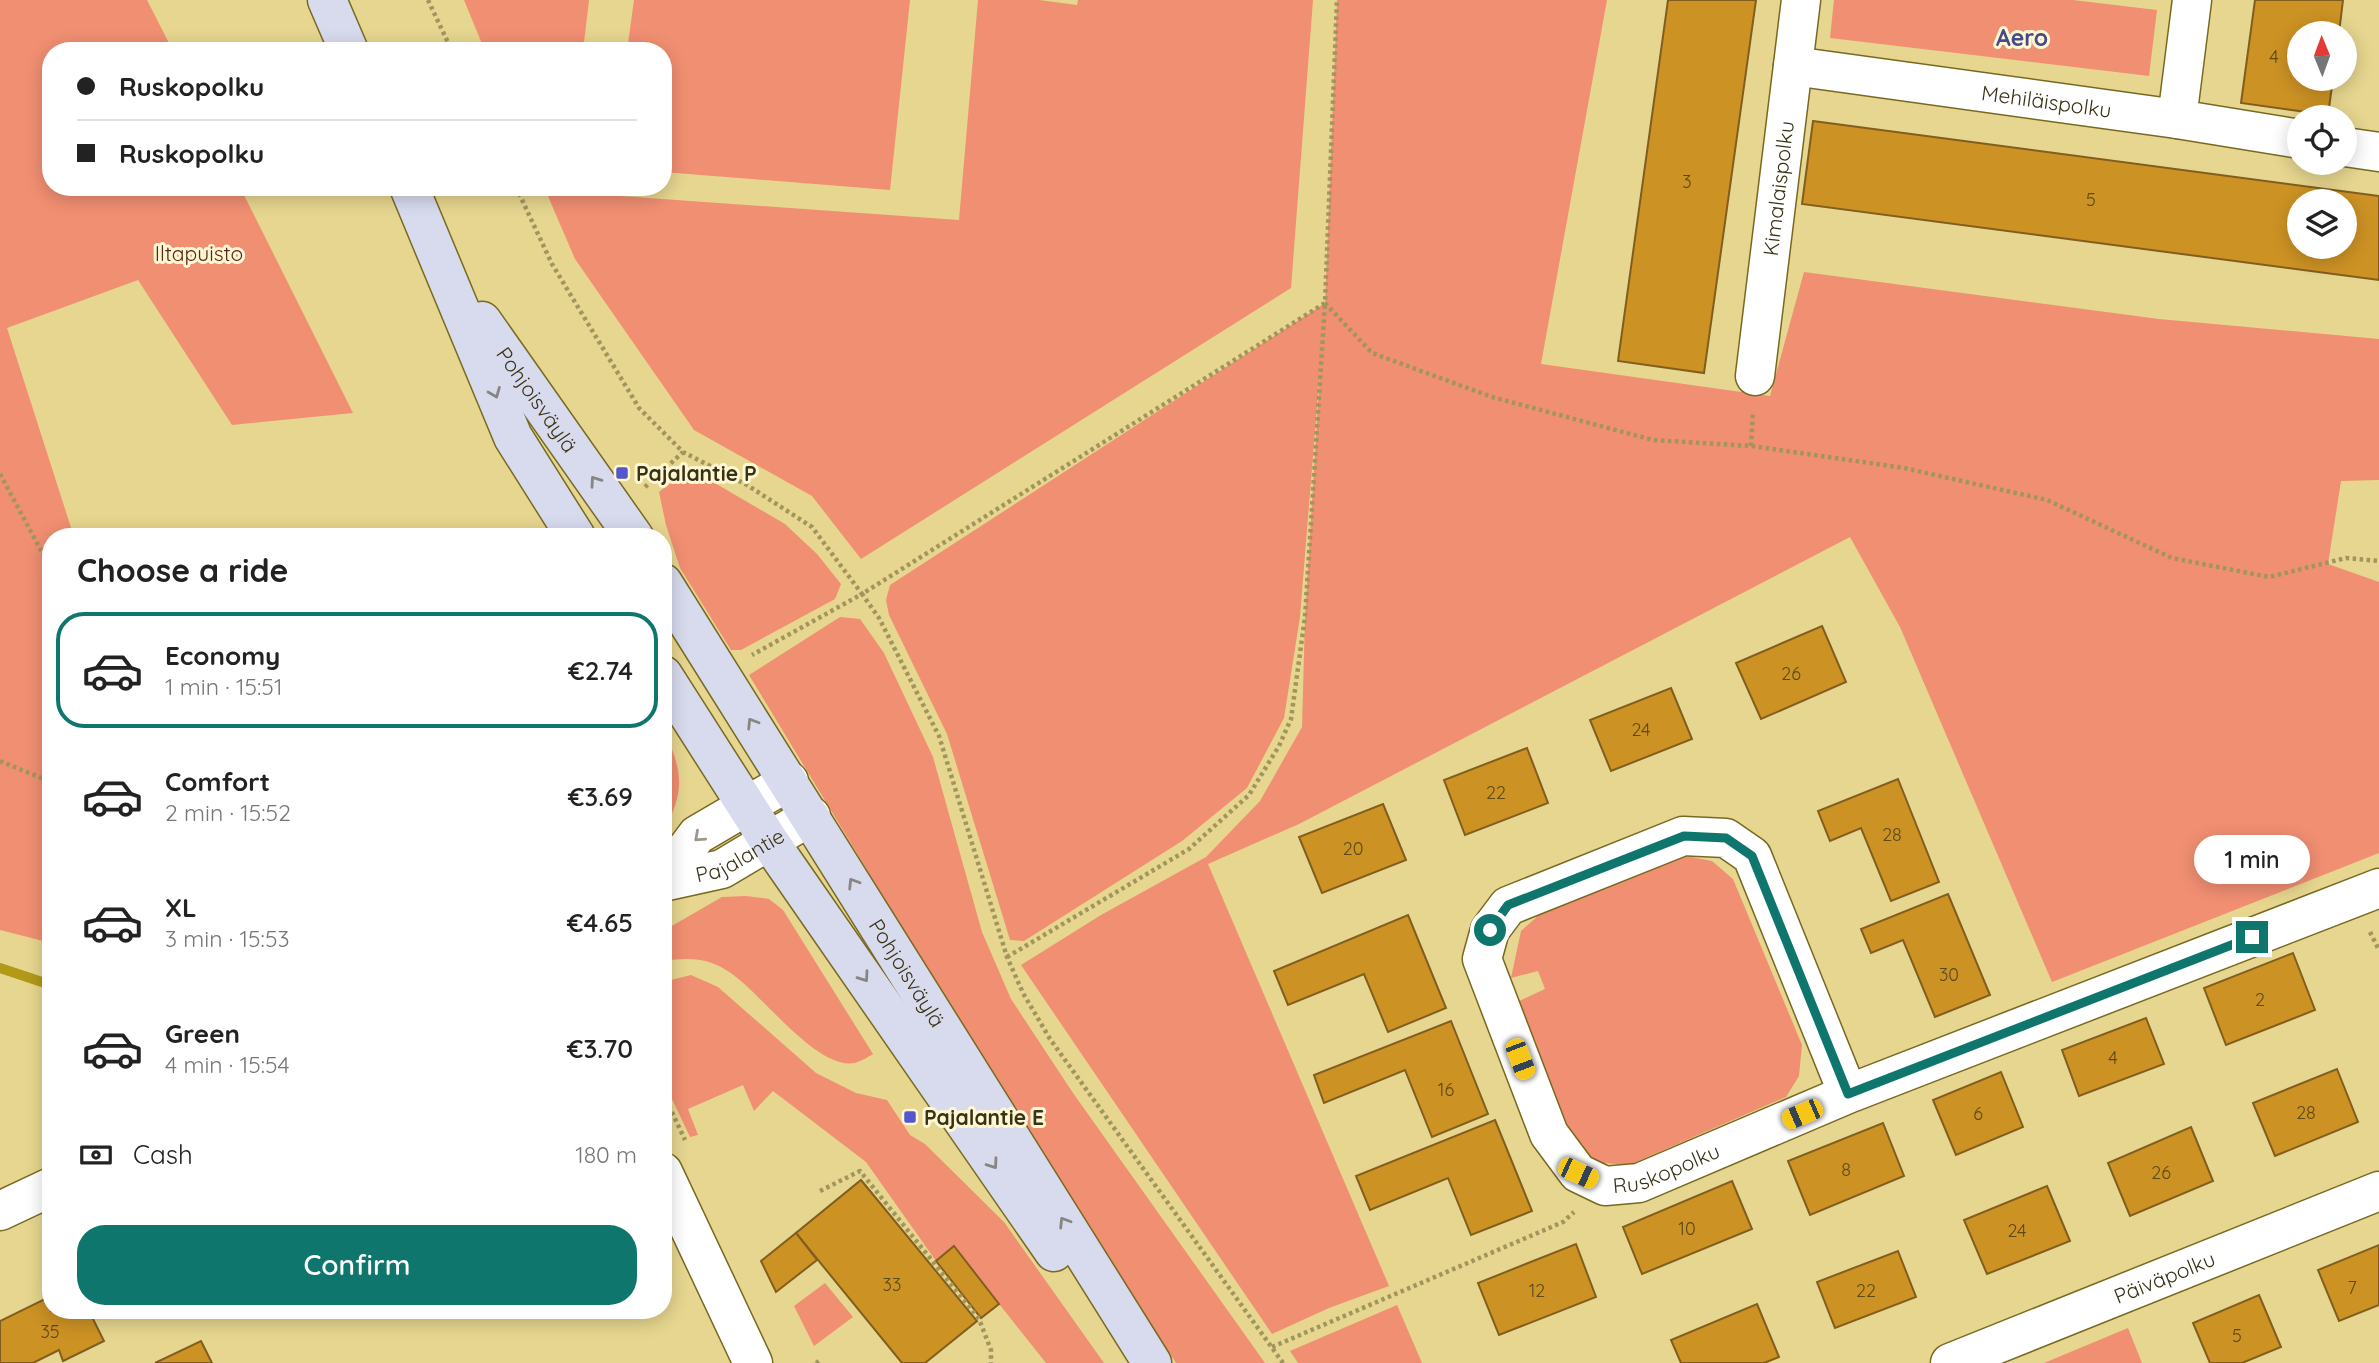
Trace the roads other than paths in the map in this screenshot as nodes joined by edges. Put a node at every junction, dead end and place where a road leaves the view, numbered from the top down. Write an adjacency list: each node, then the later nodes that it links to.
1 (327, 0): 4 (main road)
2 (1801, 0): 5 (street, Kimalaispolku)
3 (2192, 0): 6 (street)
4 (345, 42)
5 (1793, 66): 6 (street, Mehiläispolku); 12 (street, Kimalaispolku)
6 (2177, 119): 7 (street, Mehiläispolku)
7 (2287, 137)
8 (2357, 149): 9 (street)
9 (2379, 152)
10 (413, 196): 11 (main road, Pohjoisväylä)
11 (441, 262): 13 (main road, Pohjoisväylä, one-way to 13); 14 (main road, Pohjoisväylä, one-way to 11)
12 (1755, 376)
13 (570, 528)
14 (628, 528)
15 (672, 597): 17 (main road, Pohjoisväylä, one-way to 15)
16 (672, 689): 18 (main road, Pohjoisväylä)
17 (789, 781): 18 (street, Pajalantie); 19 (main road, Pohjoisväylä)
18 (746, 806): 20 (main road, Pohjoisväylä); 21 (street, Pajalantie, one-way to 21)
19 (811, 816): 20 (street, Pajalantie); 31 (main road, Pohjoisväylä, one-way to 19)
20 (768, 841): 22 (street, Pajalantie); 30 (main road, Pohjoisväylä, one-way to 30)
21 (672, 869)
22 (672, 879)
23 (2379, 888): 24 (street, Ruskopolku)
24 (1848, 1094): 24 (street, Ruskopolku)
25 (42, 1190): 28 (street)
26 (672, 1191): 29 (street)
27 (2379, 1191): 32 (street, Päiväpolku)
28 (0, 1210)
29 (753, 1363)
30 (1137, 1363)
31 (1152, 1363)
32 (1950, 1363)

